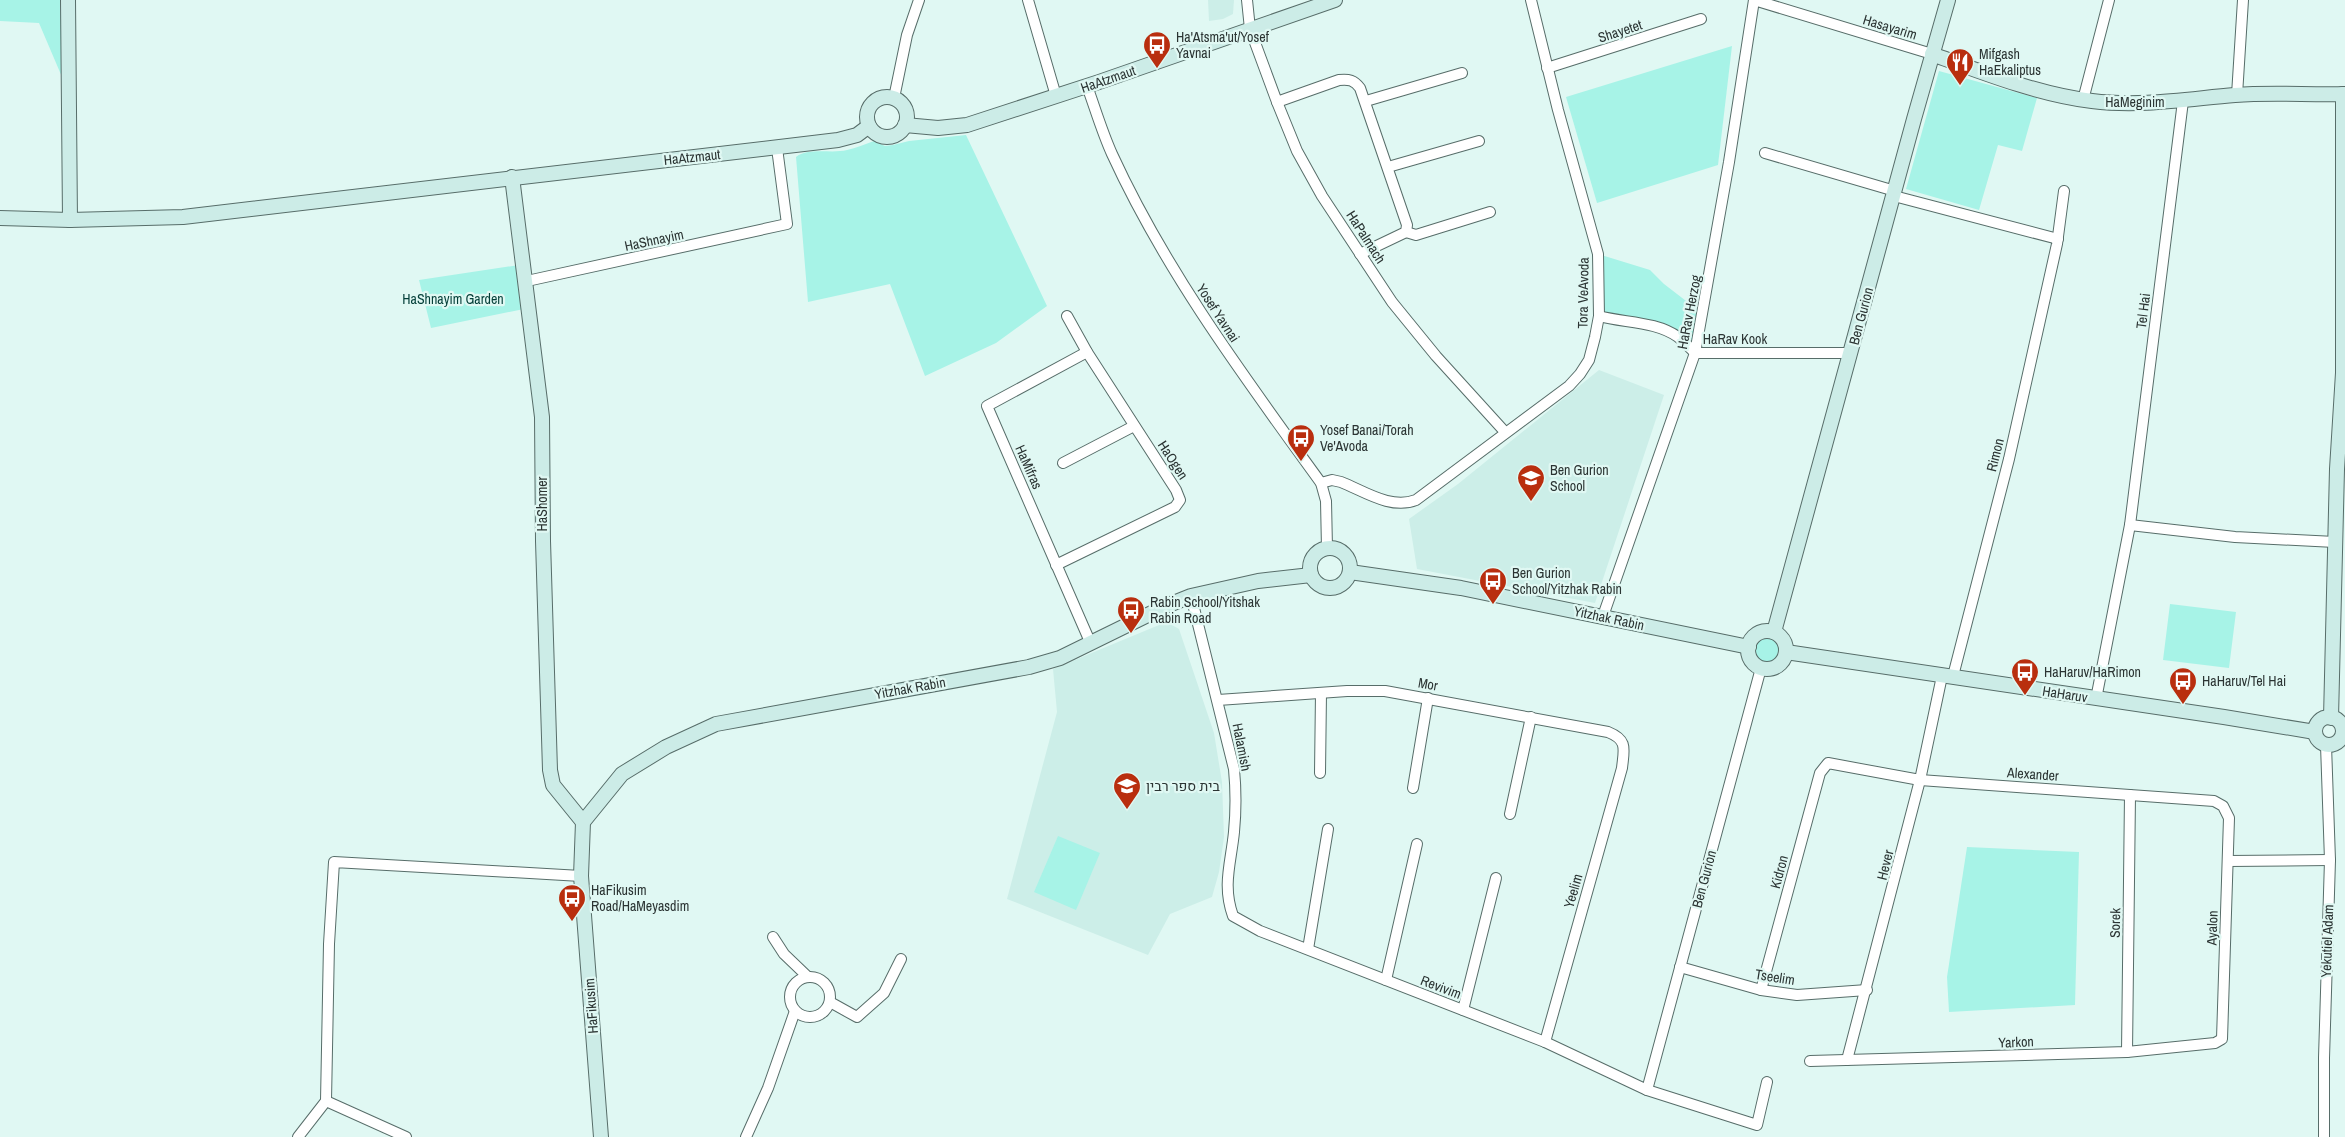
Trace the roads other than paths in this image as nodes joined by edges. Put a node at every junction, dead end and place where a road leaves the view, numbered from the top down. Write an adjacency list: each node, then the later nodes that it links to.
1 (68, 0): 36 (street)
2 (919, 0): 20 (street)
3 (1028, 0): 19 (street)
4 (1247, 0): 12 (street, HaPalmach)
5 (1335, 0): 12 (street, HaAtzmaut)
6 (1531, 0): 14 (street, Tora VeAvoda)
7 (1754, 0): 13 (street, Hasayarim); 45 (street, HaRav Herzog)
8 (1948, 0): 13 (street, Ben Gurion)
9 (2109, 0): 21 (street)
10 (2243, 0): 18 (street)
11 (1701, 19): 14 (street, Shayetet)
12 (1250, 29): 16 (street, HaAtzmaut); 24 (street, HaPalmach)
13 (1932, 54): 21 (street, HaMeginim); 33 (street, Ben Gurion)
14 (1548, 68): 43 (street, Tora VeAvoda)
15 (1462, 73): 22 (street)
16 (1087, 86): 19 (street, HaAtzmaut); 52 (street, Yosef Yavnai)
17 (2344, 94): 18 (street, HaMeginim); 41 (street)
18 (2237, 95): 23 (street, HaMeginim)
19 (1056, 96): 26 (street, HaAtzmaut)
20 (894, 98): 25 (street); 26 (street)
21 (2083, 100): 23 (street, HaMeginim)
22 (1366, 101): 24 (street); 30 (street)
23 (2183, 101): 53 (street, Tel Hai)
24 (1277, 102): 39 (street, HaPalmach)
25 (868, 126): 26 (street); 28 (street, HaAtzmaut)
26 (905, 126)
27 (1479, 141): 30 (street)
28 (777, 148): 31 (street, HaAtzmaut); 40 (street, HaShnayim)
29 (1765, 153): 33 (street)
30 (1388, 167): 37 (street)
31 (512, 177): 36 (street, HaAtzmaut); 40 (street, HaShomer)
32 (2064, 191): 38 (street, Rimon)
33 (1894, 193): 38 (street); 46 (street, Ben Gurion)
34 (1490, 212): 37 (street)
35 (0, 218): 36 (street, HaAtzmaut)
36 (70, 220)
37 (1406, 232): 39 (street)
38 (2058, 240): 67 (street, Rimon)
39 (1360, 254): 49 (street, HaPalmach)
40 (527, 281): 85 (street, HaShomer)
41 (2343, 282): 47 (street)
42 (1067, 316): 44 (street, HaOgen)
43 (1599, 316): 45 (street, HaRav Kook); 49 (street, Tora VeAvoda)
44 (1087, 352): 48 (street, HaOgen); 56 (street, HaMifras)
45 (1696, 353): 46 (street, HaRav Kook); 60 (street, HaRav Herzog)
46 (1851, 353): 62 (street, Ben Gurion)
47 (2344, 373): 51 (street)
48 (1134, 426): 50 (street); 56 (street, HaOgen)
49 (1505, 432): 52 (street, Tora VeAvoda)
50 (1063, 462)
51 (2341, 469): 54 (street)
52 (1321, 483): 55 (street, Yosef Yavnai)
53 (2130, 525): 54 (street); 70 (street, Tel Hai)
54 (2335, 542): 61 (street)
55 (1327, 548): 57 (street); 58 (street)
56 (1056, 565): 63 (street, HaMifras)
57 (1350, 572): 58 (street); 60 (street, Yitzhak Rabin)
58 (1311, 575): 59 (street, Yitzhak Rabin)
59 (1191, 596): 63 (street, Yitzhak Rabin); 71 (street, Halamish)
60 (1603, 616): 64 (street, Yitzhak Rabin)
61 (2339, 626): 73 (street)
62 (1774, 632): 64 (street); 65 (street)
63 (1090, 644): 85 (street, Yitzhak Rabin)
64 (1748, 647): 66 (street)
65 (1786, 652): 66 (street); 67 (street, HaHaruv)
66 (1761, 668): 96 (street, Ben Gurion)
67 (1948, 676): 70 (street, HaHaruv); 80 (street, Hever)
68 (1321, 692): 69 (street, Mor); 71 (street, Mor); 79 (street)
69 (1428, 698): 72 (street, Mor); 81 (street)
70 (2096, 698): 74 (street, HaHaruv)
71 (1218, 700): 92 (street, Halamish)
72 (1531, 718): 77 (street, Mor); 83 (street)
73 (2331, 718): 74 (street); 75 (street)
74 (2315, 732): 76 (street)
75 (2344, 734): 76 (street)
76 (2326, 745): 88 (street, Yekutiel Adam)
77 (1624, 746): 105 (street, Yeelim)
78 (1828, 763): 80 (street, Alexander); 99 (street, Kidron)
79 (1320, 773)
80 (1920, 780): 82 (street, Alexander); 100 (street, Hever)
81 (1413, 788)
82 (2130, 795): 84 (street, Alexander); 106 (street, Sorek)
83 (1510, 814)
84 (2229, 818): 89 (street, Ayalon)
85 (583, 822): 90 (street)
86 (1328, 829): 94 (street)
87 (1417, 844): 98 (street)
88 (2330, 860): 89 (street); 116 (street, Yekutiel Adam)
89 (2228, 861): 104 (street, Ayalon)
90 (581, 876): 111 (street); 114 (street, HaFikusim)
91 (1496, 878): 102 (street)
92 (1230, 906): 94 (street, Revivim)
93 (774, 937): 97 (street)
94 (1308, 950): 98 (street, Revivim)
95 (901, 959): 101 (street)
96 (1680, 967): 99 (street, Tseelim); 110 (street, Ben Gurion)
97 (808, 977): 101 (street); 103 (street)
98 (1386, 980): 102 (street, Revivim)
99 (1761, 990): 100 (street, Tseelim)
100 (1867, 990): 107 (street, Hever)
101 (830, 1002): 103 (street)
102 (1463, 1010): 105 (street, Revivim)
103 (795, 1011): 115 (street)
104 (2222, 1039): 106 (street, Yarkon)
105 (1545, 1042): 110 (street, Revivim)
106 (2127, 1052): 107 (street, Yarkon)
107 (1847, 1060): 108 (street, Yarkon)
108 (1810, 1061)
109 (1767, 1082): 110 (street, Revivim)
110 (1647, 1090)
111 (326, 1101): 112 (street); 113 (street)
112 (298, 1137)
113 (406, 1137)
114 (601, 1137)
115 (746, 1137)
116 (2324, 1137)

